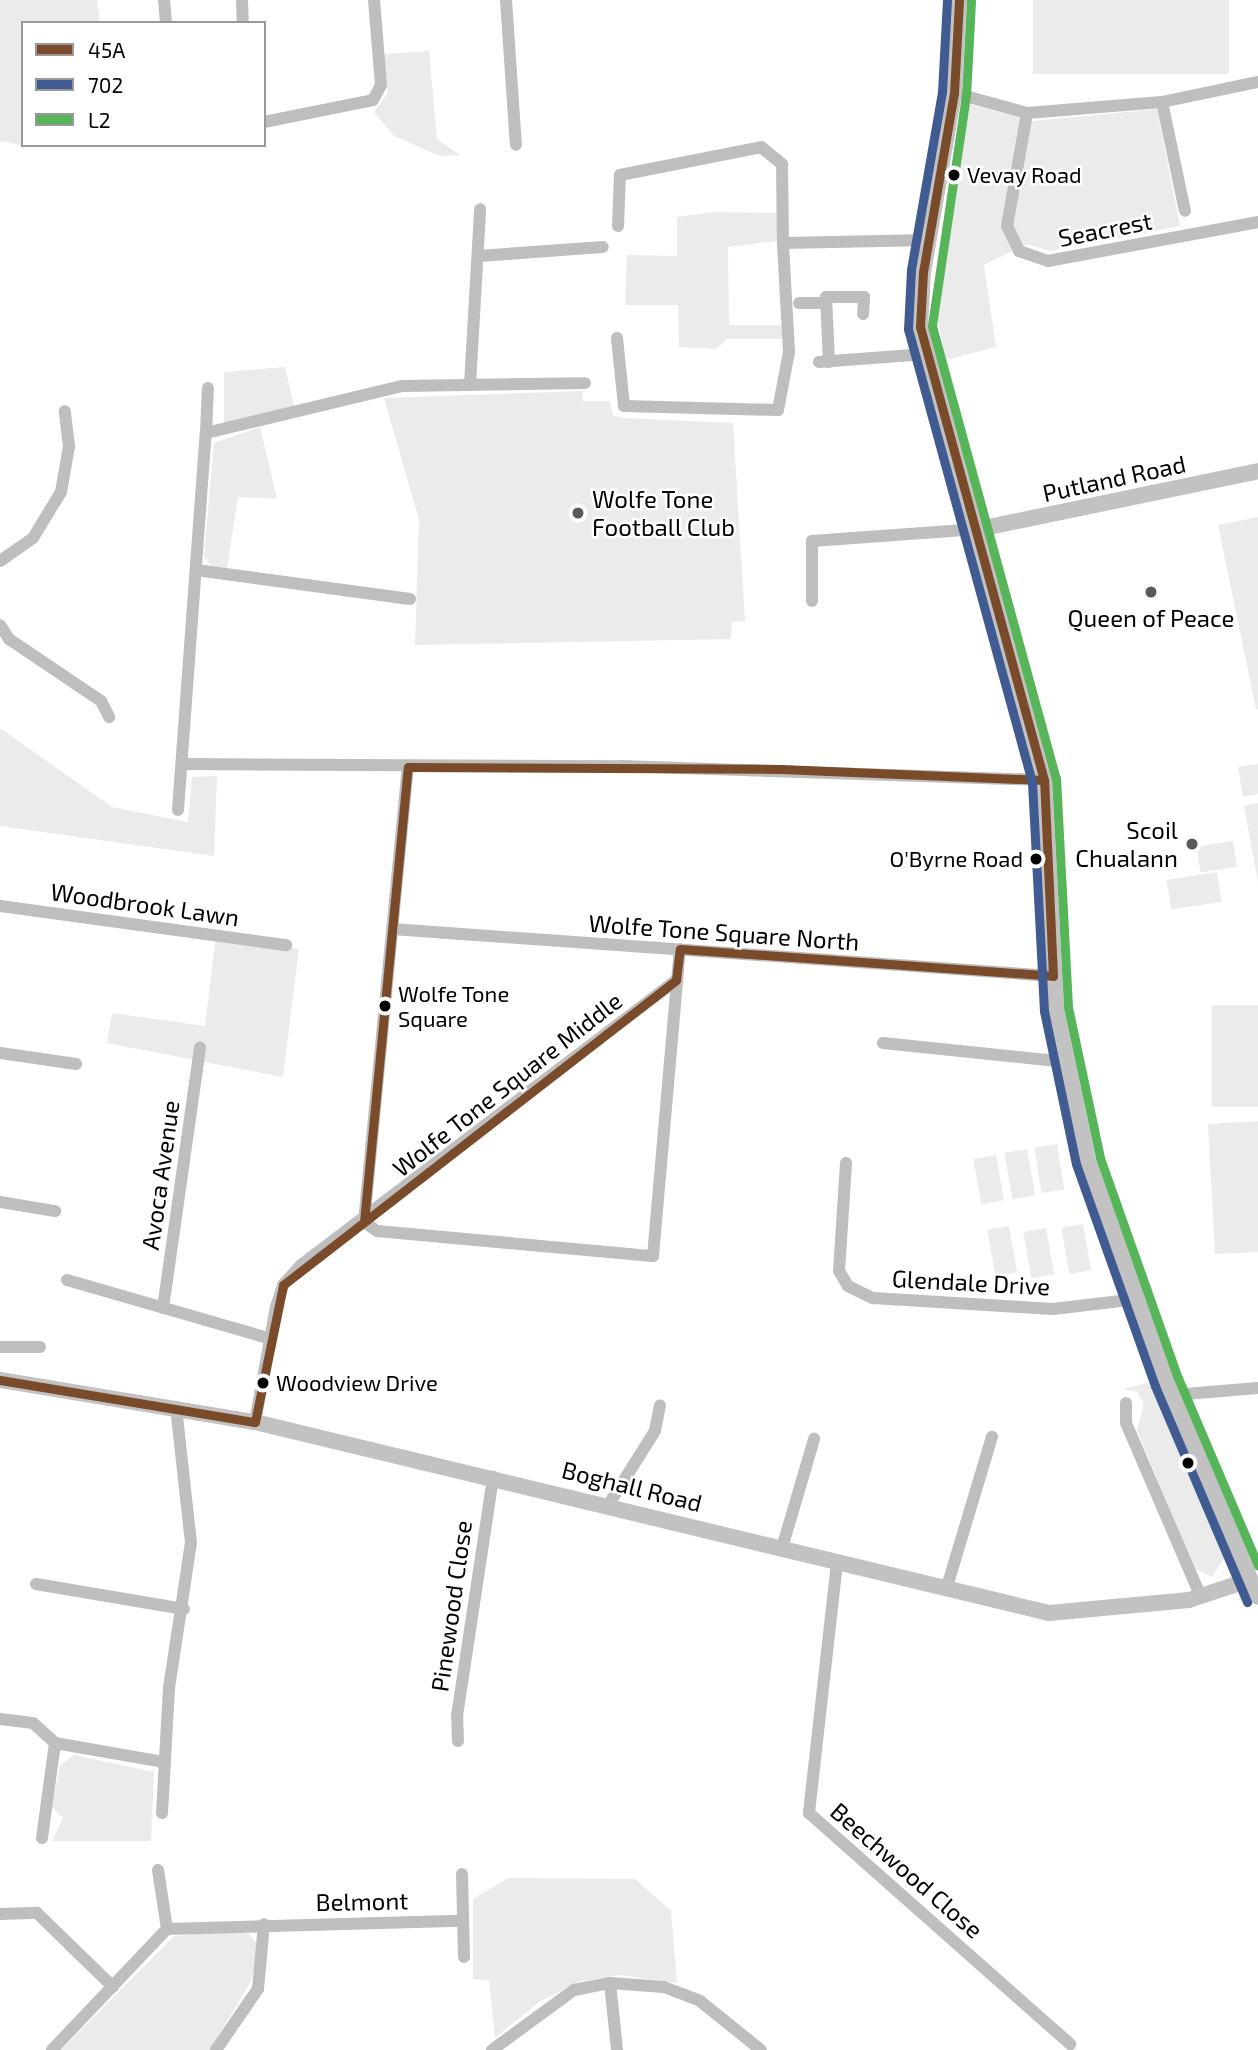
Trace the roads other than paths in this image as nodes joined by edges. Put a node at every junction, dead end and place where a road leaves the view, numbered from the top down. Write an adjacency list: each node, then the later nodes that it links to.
1 (164, 0): 6 (street)
2 (242, 0): 7 (street)
3 (374, 0): 12 (street)
4 (506, 0): 13 (street)
5 (959, 0): 9 (main road)
6 (166, 21)
7 (243, 21)
8 (1258, 82): 10 (street)
9 (954, 93): 11 (street); 18 (main road)
10 (1162, 102): 11 (street); 15 (street)
11 (1027, 113): 16 (street, Seacrest)
12 (266, 122)
13 (516, 145)
14 (480, 209): 21 (street)
15 (1185, 211)
16 (1258, 222)
17 (618, 226): 19 (street)
18 (929, 240): 19 (street); 26 (main road)
19 (783, 243): 25 (street)
20 (603, 247): 21 (street)
21 (479, 256): 28 (street)
22 (799, 303): 23 (street)
23 (826, 303): 24 (street); 26 (street)
24 (863, 314)
25 (617, 338)
26 (926, 354): 33 (main road)
27 (585, 383): 28 (street)
28 (470, 385): 31 (street)
29 (208, 388): 31 (street)
30 (65, 411): 34 (street)
31 (206, 433): 35 (street)
32 (1258, 471): 33 (main road, Putland Road)
33 (979, 529): 37 (street); 42 (main road)
34 (0, 561)
35 (196, 570): 36 (street); 40 (street)
36 (410, 599)
37 (813, 601)
38 (0, 625): 39 (street)
39 (109, 717)
40 (182, 764): 41 (street); 43 (street)
41 (408, 766): 42 (street); 45 (street)
42 (1044, 780): 48 (main road)
43 (178, 810)
44 (0, 906): 46 (street, Woodbrook Lawn)
45 (392, 929): 47 (street, Wolfe Tone Square North); 58 (street)
46 (286, 945)
47 (680, 948): 48 (street, Wolfe Tone Square North); 49 (street)
48 (1054, 976): 53 (main road)
49 (676, 979): 58 (street, Wolfe Tone Square Middle); 58 (street)
50 (883, 1043): 53 (street)
51 (200, 1048): 61 (street, Avoca Avenue)
52 (0, 1053): 54 (street)
53 (1066, 1062): 60 (main road)
54 (76, 1064)
55 (846, 1163): 60 (street, Glendale Drive)
56 (0, 1202): 57 (street)
57 (55, 1212)
58 (364, 1222): 62 (street, Wolfe Tone Square Middle)
59 (67, 1280): 61 (street)
60 (1137, 1299): 67 (main road)
61 (163, 1308): 62 (street)
62 (268, 1338): 71 (street)
63 (0, 1347): 64 (street)
64 (40, 1347)
65 (0, 1380): 70 (main road, Boghall Road)
66 (1258, 1388): 67 (street)
67 (1174, 1395): 78 (main road)
68 (1126, 1403): 81 (street)
69 (660, 1405): 75 (street)
70 (176, 1407): 71 (main road, Boghall Road); 83 (street)
71 (255, 1422): 74 (main road, Boghall Road)
72 (992, 1437): 80 (street)
73 (814, 1439): 76 (street)
74 (493, 1477): 75 (main road, Boghall Road); 85 (street, Pinewood Close)
75 (610, 1504): 76 (main road, Boghall Road)
76 (782, 1548): 77 (main road, Boghall Road)
77 (837, 1563): 80 (main road, Boghall Road); 99 (street, Beechwood Close)
78 (1249, 1580): 81 (main road, Boghall Road); 82 (main road)
79 (36, 1584): 83 (street)
80 (947, 1590): 81 (main road, Boghall Road)
81 (1201, 1597)
82 (1258, 1597)
83 (184, 1609): 87 (street)
84 (0, 1719): 86 (street)
85 (458, 1741)
86 (55, 1744): 87 (street); 89 (street)
87 (164, 1762): 88 (street)
88 (162, 1813)
89 (42, 1838)
90 (158, 1870): 95 (street)
91 (462, 1874): 93 (street)
92 (0, 1914): 98 (street)
93 (461, 1921): 94 (street, Belmont); 96 (street)
94 (264, 1924): 95 (street, Belmont); 101 (street)
95 (167, 1929): 98 (street)
96 (464, 1957)
97 (610, 1983): 102 (street); 103 (street); 104 (street)
98 (113, 1987): 100 (street)
99 (1070, 2044)
100 (52, 2050)
101 (216, 2050)
102 (492, 2050)
103 (617, 2050)
104 (761, 2050)

